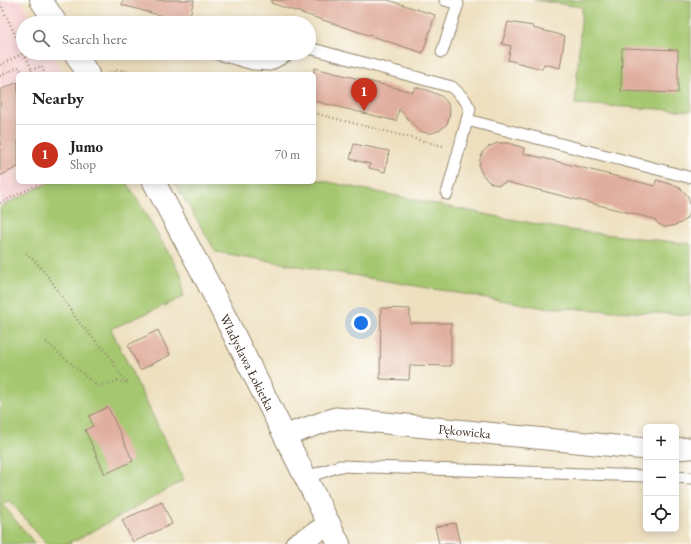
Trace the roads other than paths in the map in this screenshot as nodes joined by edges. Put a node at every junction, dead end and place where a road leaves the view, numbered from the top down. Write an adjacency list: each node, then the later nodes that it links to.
1 (41, 0): 3 (street)
2 (445, 0): 5 (lane)
3 (51, 16)
4 (316, 50): 10 (lane)
5 (442, 52)
6 (79, 60): 9 (street)
7 (239, 60): 8 (lane)
8 (279, 60)
9 (87, 72)
10 (467, 120): 11 (lane); 13 (lane)
11 (688, 177)
12 (155, 184): 14 (street, Władysława Łokietka)
13 (447, 194)
14 (286, 435): 16 (street, Pękowicka); 19 (street, Władysława Łokietka)
15 (691, 448): 17 (street)
16 (643, 449)
17 (679, 449)
18 (643, 476): 19 (lane)
19 (307, 477): 22 (street, Władysława Łokietka)
20 (679, 477): 21 (lane)
21 (691, 478)
22 (330, 524): 23 (street); 24 (street, Władysława Łokietka)
23 (296, 544)
24 (340, 544)

